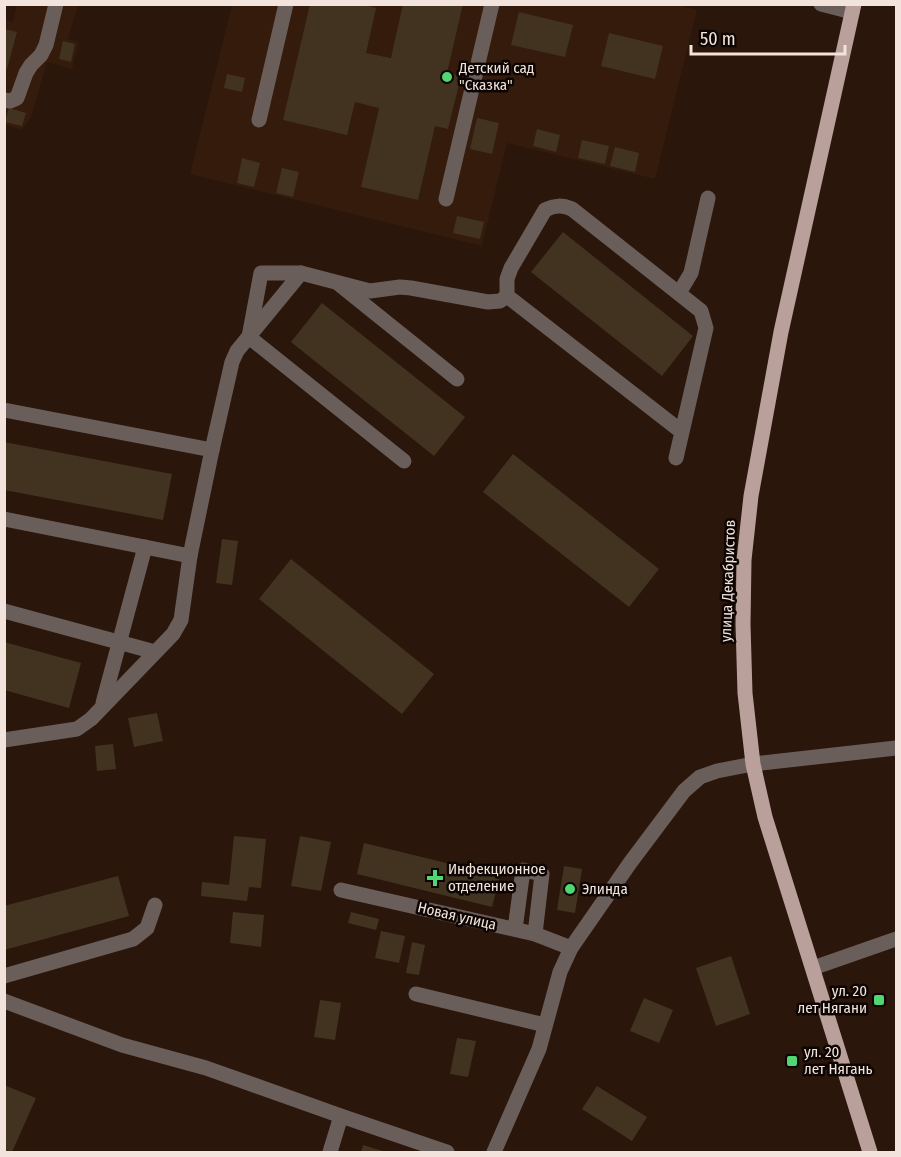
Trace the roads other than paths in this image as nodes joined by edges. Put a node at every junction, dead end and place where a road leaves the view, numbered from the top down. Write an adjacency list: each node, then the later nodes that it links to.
1 (56, 4): 6 (street)
2 (286, 4): 7 (street)
3 (492, 4): 9 (street)
4 (821, 4): 5 (street)
5 (853, 8): 30 (main road, улица Декабристов)
6 (4, 100)
7 (259, 120)
8 (708, 198): 12 (street)
9 (446, 199)
10 (301, 273): 11 (street); 14 (street); 14 (street)
11 (335, 282): 13 (street); 15 (street)
12 (679, 293): 13 (street); 17 (street)
13 (507, 297): 17 (street)
14 (249, 337): 18 (street); 20 (street)
15 (457, 379)
16 (4, 410): 18 (street)
17 (682, 432): 19 (street)
18 (212, 450): 23 (street)
19 (676, 458)
20 (404, 461)
21 (4, 519): 22 (street)
22 (145, 547): 23 (street); 25 (street)
23 (190, 556): 26 (street)
24 (4, 611): 25 (street)
25 (120, 642): 26 (street); 27 (street)
26 (155, 652): 27 (street)
27 (102, 707): 28 (street)
28 (4, 740)
29 (897, 748): 30 (street)
30 (753, 764): 36 (street); 37 (main road, улица Декабристов)
31 (341, 890): 33 (street, Новая улица)
32 (155, 905): 38 (street)
33 (515, 929): 34 (street, Новая улица); 34 (street)
34 (535, 934): 36 (street, Новая улица)
35 (897, 939): 37 (street)
36 (571, 948): 41 (street)
37 (813, 968): 46 (main road, улица Декабристов)
38 (4, 976)
39 (416, 994): 41 (street)
40 (4, 1001): 42 (street)
41 (545, 1025): 45 (street)
42 (341, 1116): 43 (street); 44 (street)
43 (330, 1152)
44 (447, 1152)
45 (494, 1152)
46 (870, 1152)

